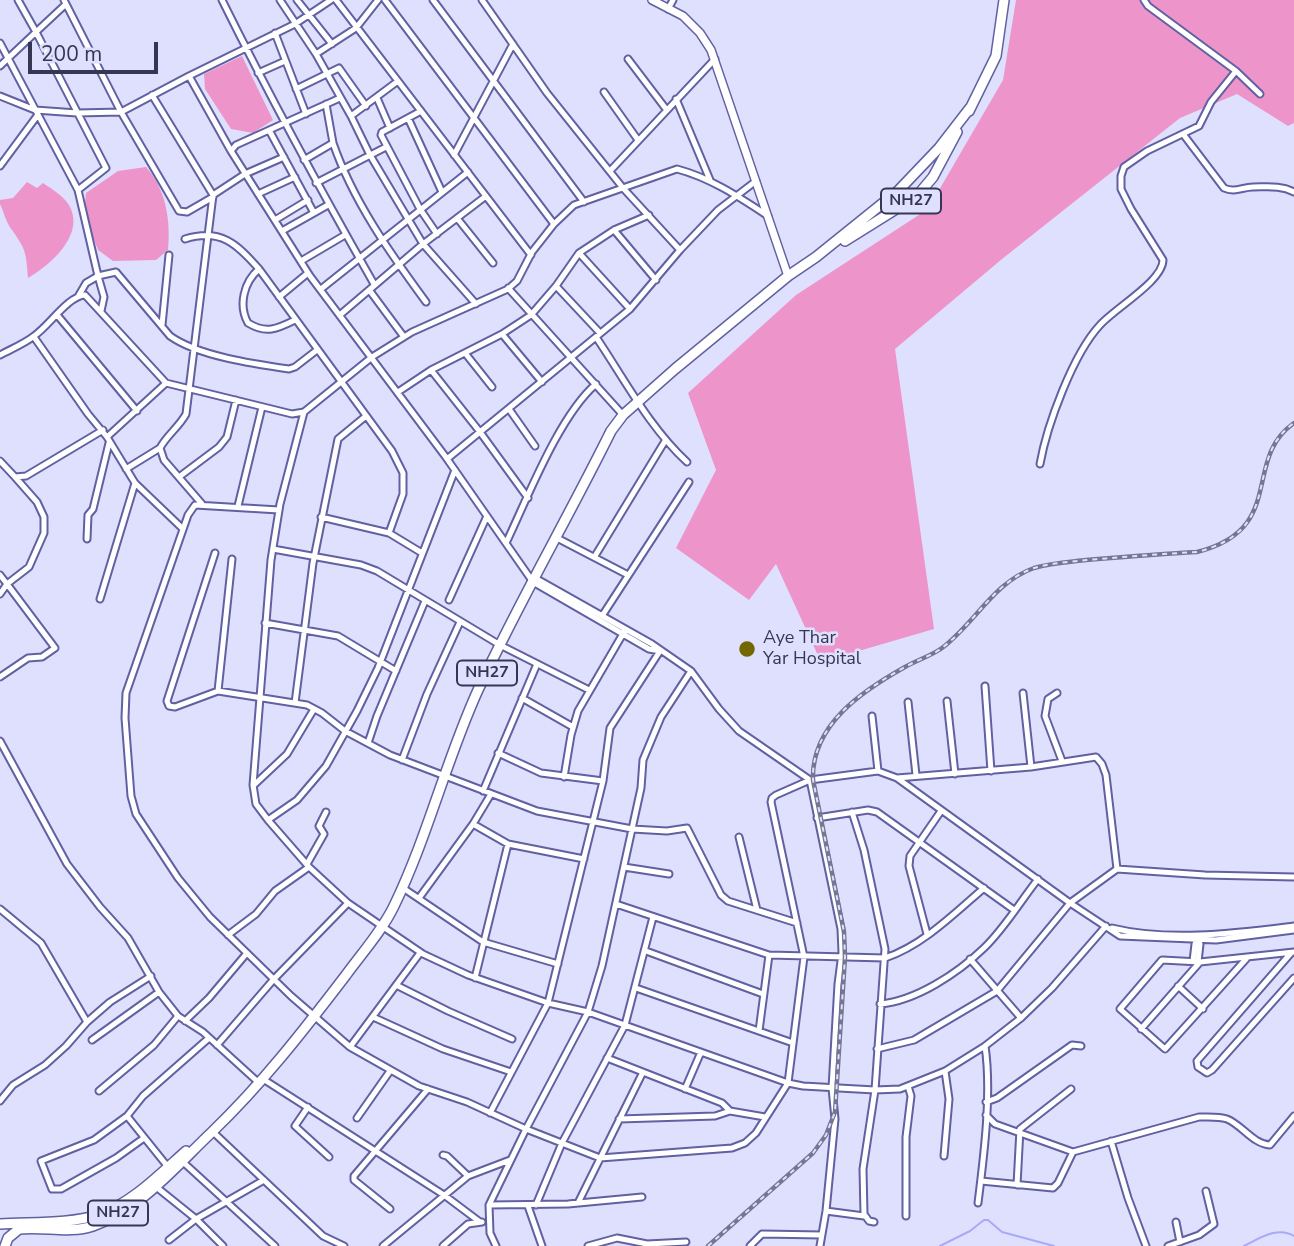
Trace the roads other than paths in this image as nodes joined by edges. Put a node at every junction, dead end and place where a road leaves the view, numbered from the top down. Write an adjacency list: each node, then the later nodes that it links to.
1 (19, 0): 19 (street)
2 (222, 0): 24 (street)
3 (280, 0): 17 (street)
4 (297, 0): 16 (street)
5 (333, 0): 16 (street); 18 (street)
6 (378, 0): 18 (street)
7 (385, 0): 56 (street)
8 (433, 0): 36 (street)
9 (482, 0): 23 (street)
10 (652, 0): 15 (main road)
11 (673, 0): 15 (street)
12 (1004, 0): 47 (highway, NH27)
13 (1144, 0): 31 (street)
14 (65, 2): 19 (street); 50 (street)
15 (668, 9): 28 (main road)
16 (308, 15): 17 (street); 22 (street)
17 (295, 24): 20 (street); 25 (street)
18 (356, 28): 22 (street); 35 (street)
19 (36, 32): 26 (street); 52 (street)
20 (275, 33): 24 (street); 29 (street)
21 (0, 43): 26 (street)
22 (332, 44): 25 (street)
23 (513, 44): 36 (street); 71 (street)
24 (246, 48): 32 (street); 34 (street)
25 (316, 54): 33 (street)
26 (8, 58): 30 (street); 51 (street)
27 (628, 59): 48 (street)
28 (715, 59): 44 (street); 76 (main road)
29 (285, 61): 32 (street); 37 (street)
30 (0, 66)
31 (1236, 72): 39 (street); 60 (street)
32 (258, 73): 57 (street)
33 (326, 73): 37 (street); 42 (street); 46 (street)
34 (189, 76): 40 (street); 64 (street)
35 (398, 81): 43 (street); 49 (street)
36 (493, 82): 56 (street); 87 (street)
37 (296, 89): 53 (street)
38 (604, 92): 61 (street)
39 (1260, 94)
40 (152, 95): 50 (street); 83 (street)
41 (0, 96): 51 (street)
42 (340, 98): 45 (street); 54 (street)
43 (377, 98): 46 (street); 58 (street)
44 (676, 99): 48 (street); 75 (street)
45 (326, 104): 53 (street); 62 (street)
46 (366, 106): 54 (street)
47 (970, 108): 109 (highway, NH27); 109 (highway, NH27)
48 (666, 109): 61 (street)
49 (421, 111): 55 (street); 66 (street)
50 (121, 112): 52 (street); 83 (street)
51 (36, 113): 52 (street); 69 (street); 79 (street)
52 (77, 113): 79 (street)
53 (306, 114): 57 (street)
54 (351, 117): 65 (street)
55 (408, 118): 58 (street); 80 (street)
56 (474, 118): 66 (street); 96 (street)
57 (285, 123): 59 (street); 68 (street)
58 (390, 128): 63 (street)
59 (269, 131): 64 (street); 67 (street)
60 (1183, 134): 81 (street); 170 (street)
61 (638, 140): 71 (street)
62 (333, 143): 68 (street); 70 (street)
63 (386, 147): 65 (street); 89 (street)
64 (231, 151): 73 (street)
65 (370, 155): 70 (street); 95 (street)
66 (454, 155): 72 (street)
67 (284, 157): 73 (street); 74 (street)
68 (304, 160): 77 (street)
69 (0, 166)
70 (342, 170): 77 (street); 103 (street)
71 (610, 171): 78 (street)
72 (468, 172): 80 (street); 84 (street)
73 (246, 174): 82 (street); 83 (street)
74 (295, 177): 82 (street); 86 (street)
75 (710, 181): 78 (street); 85 (street)
76 (756, 181): 85 (street); 92 (main road)
77 (316, 183): 88 (street)
78 (622, 188): 87 (street); 91 (street)
79 (78, 190): 116 (street)
80 (442, 192): 89 (street)
81 (1294, 192)
82 (258, 194): 94 (street)
83 (213, 196): 101 (street)
84 (486, 196): 93 (street); 108 (street)
85 (737, 196): 92 (street); 105 (street)
86 (307, 200): 90 (street); 94 (street)
87 (584, 202): 96 (street)
88 (328, 205): 90 (street); 100 (street)
89 (420, 209): 95 (street); 99 (street)
90 (314, 213): 98 (street)
91 (649, 215): 97 (street); 105 (street)
92 (768, 216): 117 (main road)
93 (457, 218): 99 (street); 112 (street)
94 (275, 220): 98 (street)
95 (407, 220): 103 (street); 104 (street)
96 (554, 224): 108 (street)
97 (614, 230): 106 (street); 118 (street)
98 (282, 231): 111 (street)
99 (437, 234): 104 (street)
100 (345, 235): 110 (street); 111 (street)
101 (209, 236): 102 (street); 114 (street); 139 (street)
102 (185, 239)
103 (382, 240): 110 (street); 113 (street)
104 (423, 244): 113 (street); 127 (street)
105 (680, 250): 118 (street)
106 (579, 253): 120 (street); 128 (street)
107 (169, 255): 134 (street)
108 (531, 255): 121 (street)
109 (816, 257): 117 (highway, NH27)
110 (360, 259): 119 (street); 122 (street)
111 (301, 261): 115 (street)
112 (492, 263)
113 (398, 264): 119 (street); 126 (street)
114 (259, 270): 125 (street); 133 (street)
115 (308, 273): 122 (street); 125 (street)
116 (98, 276): 124 (street); 129 (street); 134 (street)
117 (788, 276): 154 (highway, NH27)
118 (656, 280): 128 (street)
119 (374, 284): 123 (street)
120 (556, 286): 131 (street); 136 (street)
121 (509, 288): 127 (street); 131 (street)
122 (321, 289): 130 (street)
123 (370, 291): 130 (street); 138 (street)
124 (79, 295): 129 (street); 132 (street)
125 (279, 297): 133 (street)
126 (426, 302)
127 (476, 304): 138 (street)
128 (630, 309): 136 (street)
129 (101, 311): 148 (street)
130 (341, 314): 143 (street)
131 (531, 315): 135 (street); 144 (street)
132 (58, 316): 137 (street); 157 (street)
133 (295, 320): 140 (street)
134 (162, 325): 139 (street)
135 (502, 334): 141 (street); 147 (street)
136 (598, 335): 144 (street); 154 (street)
137 (34, 337): 142 (street); 161 (street)
138 (404, 337): 143 (street)
139 (194, 347): 140 (street); 151 (street)
140 (317, 350): 146 (street)
141 (465, 353): 145 (street); 150 (street)
142 (0, 355)
143 (372, 357): 146 (street); 152 (street)
144 (572, 357): 147 (street); 149 (street)
145 (431, 370): 152 (street); 162 (street)
146 (341, 382): 158 (street); 160 (street)
147 (542, 382): 156 (street)
148 (166, 383): 151 (street); 157 (street)
149 (596, 384): 159 (street); 177 (street)
150 (492, 387)
151 (191, 388): 153 (street); 166 (street)
152 (398, 392): 167 (street)
153 (236, 400): 155 (street); 174 (street)
154 (638, 401): 159 (highway, NH27); 164 (street)
155 (262, 407): 158 (street); 179 (street)
156 (509, 409): 162 (street); 165 (street)
157 (137, 411): 163 (street)
158 (304, 412): 180 (street)
159 (623, 415): 185 (highway, NH27)
160 (366, 416): 182 (street); 184 (street)
161 (103, 430): 163 (street); 173 (street)
162 (480, 432): 167 (street); 177 (street)
163 (108, 440): 171 (street); 186 (street)
164 (665, 441): 169 (street); 192 (street)
165 (535, 446)
166 (160, 448): 171 (street); 174 (street)
167 (447, 459): 172 (street)
168 (0, 461): 173 (street)
169 (687, 462)
170 (1040, 464)
171 (126, 470): 176 (street)
172 (455, 470): 181 (street); 190 (street)
173 (15, 477): 197 (street)
174 (179, 477): 178 (street)
175 (690, 482): 195 (street)
176 (135, 483): 183 (street); 200 (street)
177 (528, 498): 187 (street)
178 (202, 504): 179 (street); 183 (street)
179 (238, 506): 180 (street)
180 (279, 510): 188 (street)
181 (487, 516): 187 (street); 201 (street)
182 (321, 517): 184 (street); 191 (street)
183 (183, 529): 280 (street)
184 (389, 533): 190 (street)
185 (557, 538): 192 (street); 196 (highway, NH27)
186 (87, 539)
187 (506, 543): 196 (street)
188 (273, 549): 191 (street); 205 (street)
189 (215, 553): 216 (street)
190 (422, 553): 198 (street)
191 (314, 556): 198 (street); 206 (street)
192 (594, 556): 195 (street)
193 (232, 559): 216 (street)
194 (0, 575): 197 (street)
195 (628, 575): 203 (street)
196 (534, 580): 203 (street); 207 (street); 208 (highway, NH27)
197 (7, 584): 199 (street); 214 (street)
198 (408, 590): 202 (street); 210 (street)
199 (0, 594)
200 (100, 599)
201 (449, 600)
202 (425, 601): 204 (street); 212 (street)
203 (602, 616): 207 (street)
204 (460, 622): 208 (street); 232 (street)
205 (265, 623): 206 (street); 220 (street)
206 (304, 629): 210 (street); 224 (street)
207 (624, 631): 209 (street); 217 (street)
208 (500, 645): 211 (street); 239 (highway, NH27)
209 (660, 651): 213 (street); 243 (street)
210 (380, 662): 212 (street); 228 (street)
211 (537, 664): 217 (street); 221 (street)
212 (396, 671): 230 (street)
213 (691, 671): 242 (street); 254 (street)
214 (0, 677)
215 (985, 686): 236 (street)
216 (218, 691): 220 (street)
217 (589, 691): 227 (street)
218 (1023, 693): 234 (street)
219 (1057, 693): 233 (street)
220 (259, 697): 224 (street); 244 (street)
221 (522, 698): 227 (street); 231 (street)
222 (947, 701): 237 (street)
223 (908, 702): 238 (street)
224 (295, 703): 225 (street)
225 (314, 709): 228 (street); 244 (street)
226 (872, 716): 235 (street)
227 (573, 727): 240 (street)
228 (345, 731): 230 (street); 251 (street)
229 (0, 741): 295 (street)
230 (368, 743): 232 (street)
231 (498, 754): 240 (street); 245 (street)
232 (402, 760): 239 (street)
233 (1062, 761): 234 (street); 261 (street)
234 (1031, 767): 236 (street)
235 (878, 771): 241 (street); 242 (street)
236 (991, 771): 237 (street)
237 (955, 774): 238 (street)
238 (916, 775): 241 (street)
239 (444, 776): 245 (street); 265 (highway, NH27)
240 (564, 777): 243 (street)
241 (897, 778): 247 (street)
242 (810, 780): 250 (street); 275 (street)
243 (603, 781): 252 (street)
244 (253, 785): 251 (street)
245 (483, 791): 246 (street)
246 (491, 794): 252 (street); 253 (street)
247 (941, 811): 256 (street); 264 (street)
248 (326, 812): 259 (street)
249 (852, 812): 250 (street); 256 (street); 290 (street)
250 (817, 818): 289 (street)
251 (268, 820): 259 (street)
252 (593, 822): 254 (street); 258 (street)
253 (473, 824): 257 (street); 267 (street)
254 (632, 829): 260 (street); 272 (street)
255 (739, 837): 272 (street)
256 (920, 842): 266 (street); 279 (street)
257 (508, 844): 258 (street); 282 (street)
258 (584, 859): 294 (street)
259 (308, 866): 268 (street); 280 (street)
260 (624, 867): 262 (street); 270 (street)
261 (1117, 869): 263 (street); 269 (street)
262 (669, 874)
263 (1294, 877)
264 (1038, 879): 269 (street); 273 (street)
265 (402, 887): 267 (street); 277 (highway, NH27)
266 (984, 887): 273 (street); 279 (street)
267 (419, 898): 282 (street)
268 (348, 903): 277 (street); 298 (street)
269 (1070, 903): 276 (street); 302 (street)
270 (616, 904): 274 (street); 308 (street)
271 (0, 909): 314 (street)
272 (757, 910): 275 (street)
273 (1014, 910): 292 (street)
274 (653, 917): 283 (street); 287 (street)
275 (797, 923): 288 (street)
276 (1106, 926): 281 (street); 312 (street)
277 (382, 927): 285 (street); 310 (highway, NH27)
278 (1294, 928): 281 (street)
279 (927, 934): 290 (street)
280 (228, 935): 284 (street)
281 (1198, 937): 293 (street)
282 (483, 942): 294 (street); 296 (street)
283 (646, 951): 301 (street); 304 (street)
284 (247, 953): 298 (street); 313 (street)
285 (420, 953): 296 (street); 299 (street)
286 (1292, 953): 291 (street); 297 (street)
287 (769, 955): 288 (street); 304 (street)
288 (804, 957): 289 (street); 321 (street)
289 (841, 957): 290 (street); 336 (street)
290 (885, 958): 306 (street)
291 (1247, 958): 293 (street); 307 (street)
292 (970, 959): 302 (street); 306 (street)
293 (1197, 961): 300 (street); 316 (street)
294 (558, 964): 305 (street)
295 (151, 976): 303 (street); 314 (street)
296 (475, 978): 305 (street)
297 (1294, 978)
298 (274, 979): 310 (street); 322 (street)
299 (396, 985): 311 (street); 319 (street)
300 (1178, 986): 307 (street); 316 (street)
301 (636, 988): 315 (street); 317 (street)
302 (996, 991): 312 (street); 326 (street)
303 (159, 992): 309 (street); 320 (street)
304 (763, 994): 317 (street)
305 (548, 1003): 308 (street); 331 (street)
306 (880, 1004): 326 (street)
307 (1203, 1009): 316 (street)
308 (589, 1012): 315 (street); 353 (street)
309 (178, 1016): 313 (street); 341 (street)
310 (314, 1017): 325 (street); 333 (highway, NH27)
311 (373, 1017): 325 (street); 331 (street)
312 (1021, 1018): 323 (street)
313 (185, 1021): 318 (street)
314 (87, 1022): 342 (street)
315 (625, 1024): 327 (street); 328 (street)
316 (1141, 1029)
317 (759, 1031): 321 (street)
318 (209, 1038): 322 (street); 348 (street)
319 (512, 1039)
320 (92, 1040)
321 (793, 1043): 334 (street)
322 (217, 1045): 333 (street)
323 (985, 1046): 329 (street); 343 (street)
324 (1081, 1046): 343 (street)
325 (350, 1047): 330 (street)
326 (877, 1049): 340 (street)
327 (701, 1052): 334 (street); 339 (street)
328 (607, 1058): 332 (street); 358 (street)
329 (945, 1070): 335 (street); 362 (street)
330 (390, 1071): 338 (street); 351 (street)
331 (511, 1072): 346 (street)
332 (643, 1072): 339 (street); 352 (street)
333 (261, 1081): 344 (street); 354 (highway, NH27)
334 (788, 1083): 336 (street); 350 (street)
335 (908, 1086): 340 (street); 385 (street)
336 (832, 1088): 340 (street); 383 (street)
337 (1071, 1088): 355 (street)
338 (428, 1089): 346 (street); 359 (street)
339 (685, 1089): 345 (street)
340 (875, 1090): 384 (street)
341 (99, 1091)
342 (0, 1101)
343 (986, 1102): 347 (street)
344 (308, 1107): 359 (street); 363 (street)
345 (730, 1111): 350 (street); 352 (street)
346 (490, 1113): 353 (street)
347 (986, 1115): 355 (street); 370 (street)
348 (127, 1116): 356 (street); 356 (street)
349 (1294, 1116): 357 (street)
350 (765, 1117): 364 (street)
351 (357, 1118)
352 (620, 1119): 364 (street)
353 (526, 1129): 358 (street); 365 (street)
354 (212, 1131): 366 (highway, NH27); 367 (highway, NH27); 369 (street)
355 (1020, 1133): 360 (street); 371 (street)
356 (144, 1138): 367 (street)
357 (1111, 1141): 360 (street); 407 (street)
358 (562, 1143): 364 (street); 380 (street)
359 (374, 1151): 374 (street); 382 (street)
360 (1073, 1152): 371 (street)
361 (443, 1155): 368 (street)
362 (944, 1156)
363 (329, 1157)
364 (600, 1158): 377 (street)
365 (510, 1160): 368 (street); 379 (street)
366 (183, 1162): 372 (highway, NH27); 376 (street)
367 (168, 1167): 391 (highway, NH27)
368 (468, 1176): 374 (street)
369 (264, 1181): 376 (street); 399 (street)
370 (981, 1181): 371 (street); 378 (street)
371 (1017, 1185)
372 (155, 1186): 386 (street); 396 (highway, NH27)
373 (1206, 1191): 395 (street)
374 (444, 1195): 388 (street); 400 (street)
375 (642, 1197): 377 (street)
376 (229, 1203): 386 (street); 398 (street)
377 (578, 1203): 380 (street)
378 (978, 1203)
379 (489, 1205): 381 (street); 387 (street)
380 (536, 1205): 381 (street)
381 (528, 1206): 403 (street)
382 (390, 1209)
383 (826, 1211): 384 (street); 392 (street)
384 (864, 1216): 389 (street)
385 (906, 1216)
386 (196, 1220): 393 (street); 397 (street)
387 (489, 1220): 388 (street); 402 (street)
388 (480, 1222): 401 (street)
389 (874, 1222)
390 (1176, 1222): 395 (street)
391 (0, 1224)
392 (822, 1235): 405 (street); 406 (street)
393 (169, 1240)
394 (687, 1242): 404 (street)
395 (1180, 1242): 408 (street)
396 (5, 1246)
397 (223, 1246)
398 (275, 1246)
399 (344, 1246)
400 (383, 1246)
401 (443, 1246)
402 (496, 1246)
403 (542, 1246)
404 (588, 1246)
405 (750, 1246)
406 (820, 1246)
407 (1146, 1246)
408 (1168, 1246)

